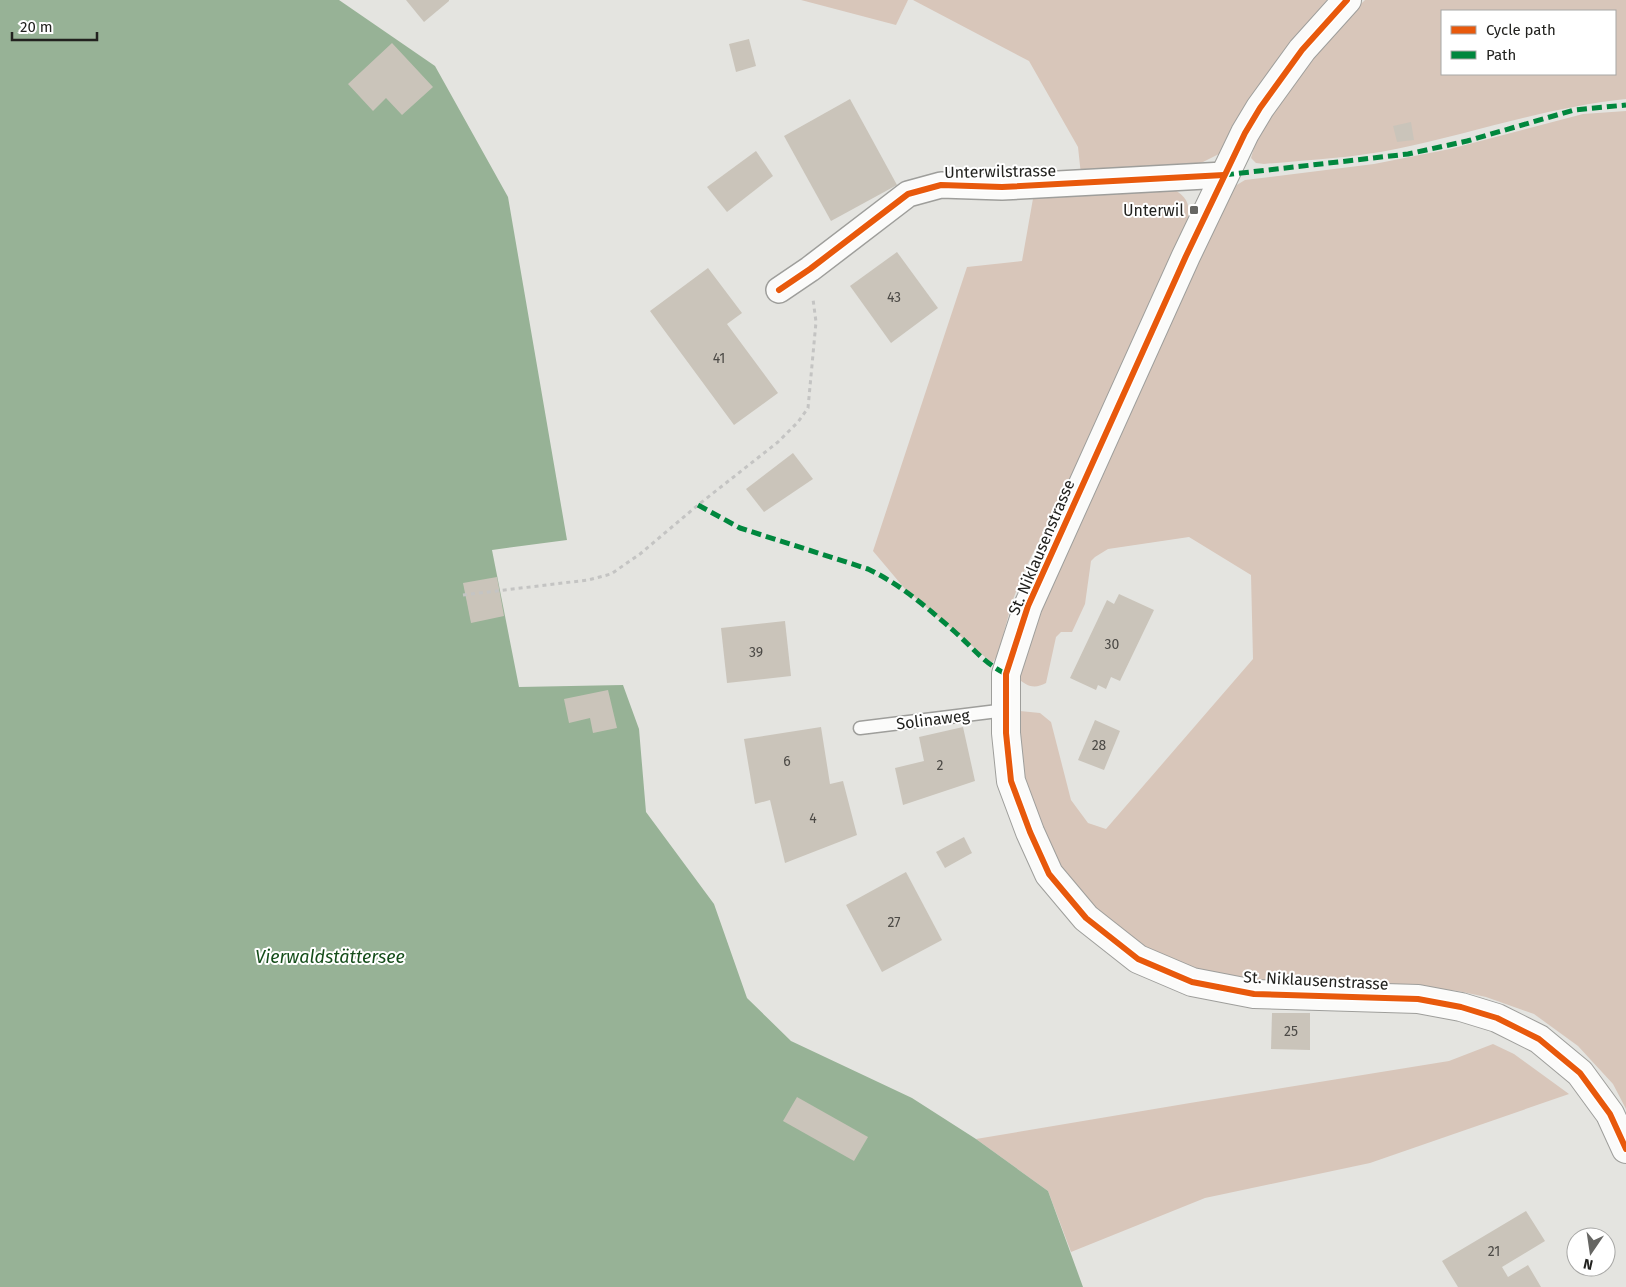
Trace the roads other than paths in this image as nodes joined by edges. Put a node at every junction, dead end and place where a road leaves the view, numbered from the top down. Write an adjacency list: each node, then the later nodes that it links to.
1 (1347, 0): 2 (street, St. Niklausenstrasse)
2 (1224, 175): 3 (street, Unterwilstrasse); 4 (street, St. Niklausenstrasse)
3 (779, 290)
4 (1006, 710): 5 (lane, Solinaweg); 6 (street, St. Niklausenstrasse)
5 (860, 728)
6 (1626, 1149)

